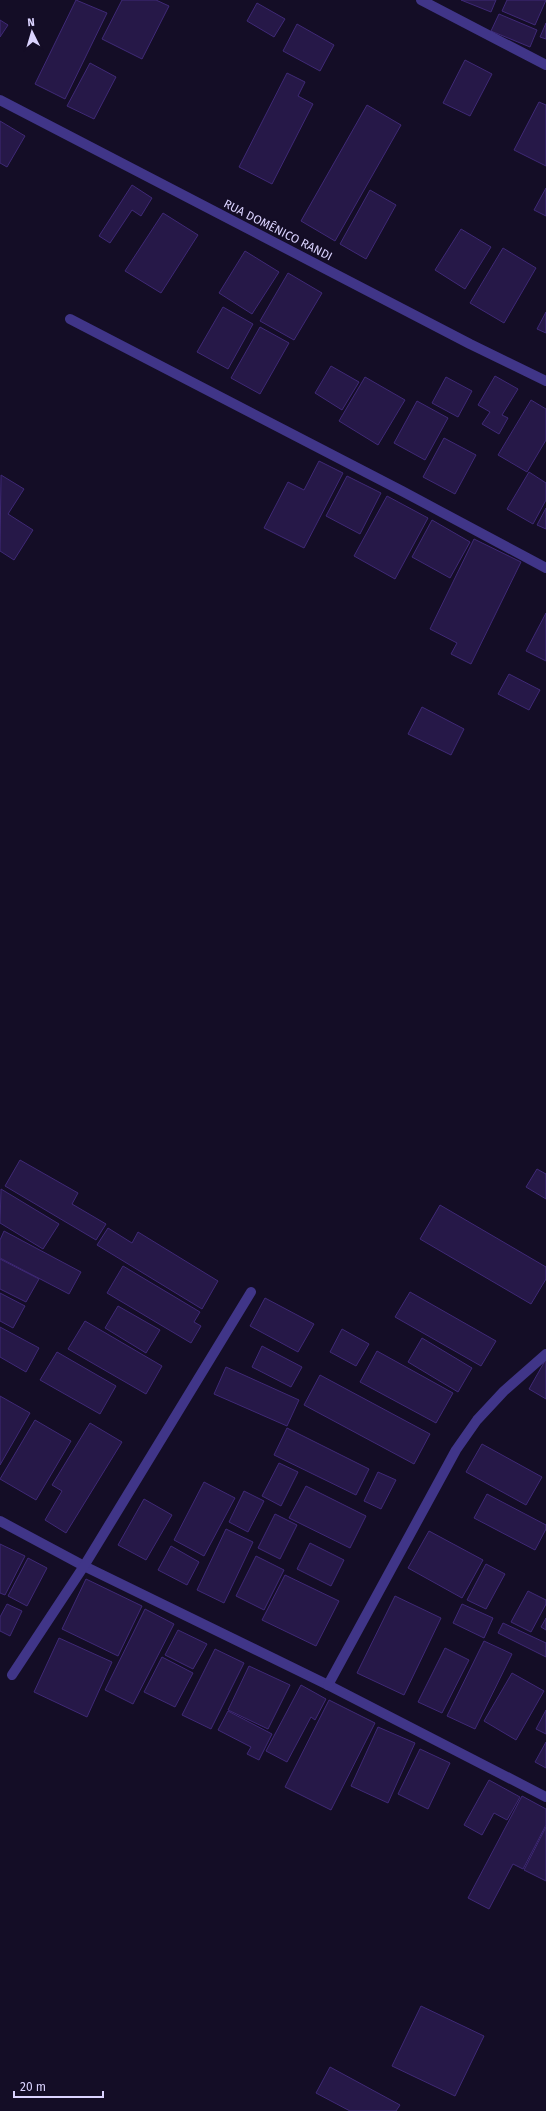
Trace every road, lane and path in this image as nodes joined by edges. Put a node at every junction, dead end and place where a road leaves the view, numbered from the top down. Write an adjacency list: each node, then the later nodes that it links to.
1 (421, 0): 2 (street)
2 (546, 65)
3 (0, 100): 5 (street, RUA DOMÊNICO RANDI)
4 (70, 319): 6 (street)
5 (546, 381)
6 (546, 568)
7 (251, 1292): 10 (street)
8 (546, 1354): 12 (street)
9 (0, 1520): 10 (street)
10 (84, 1566): 11 (street); 12 (street)
11 (12, 1675)
12 (328, 1685): 13 (street)
13 (546, 1797)

